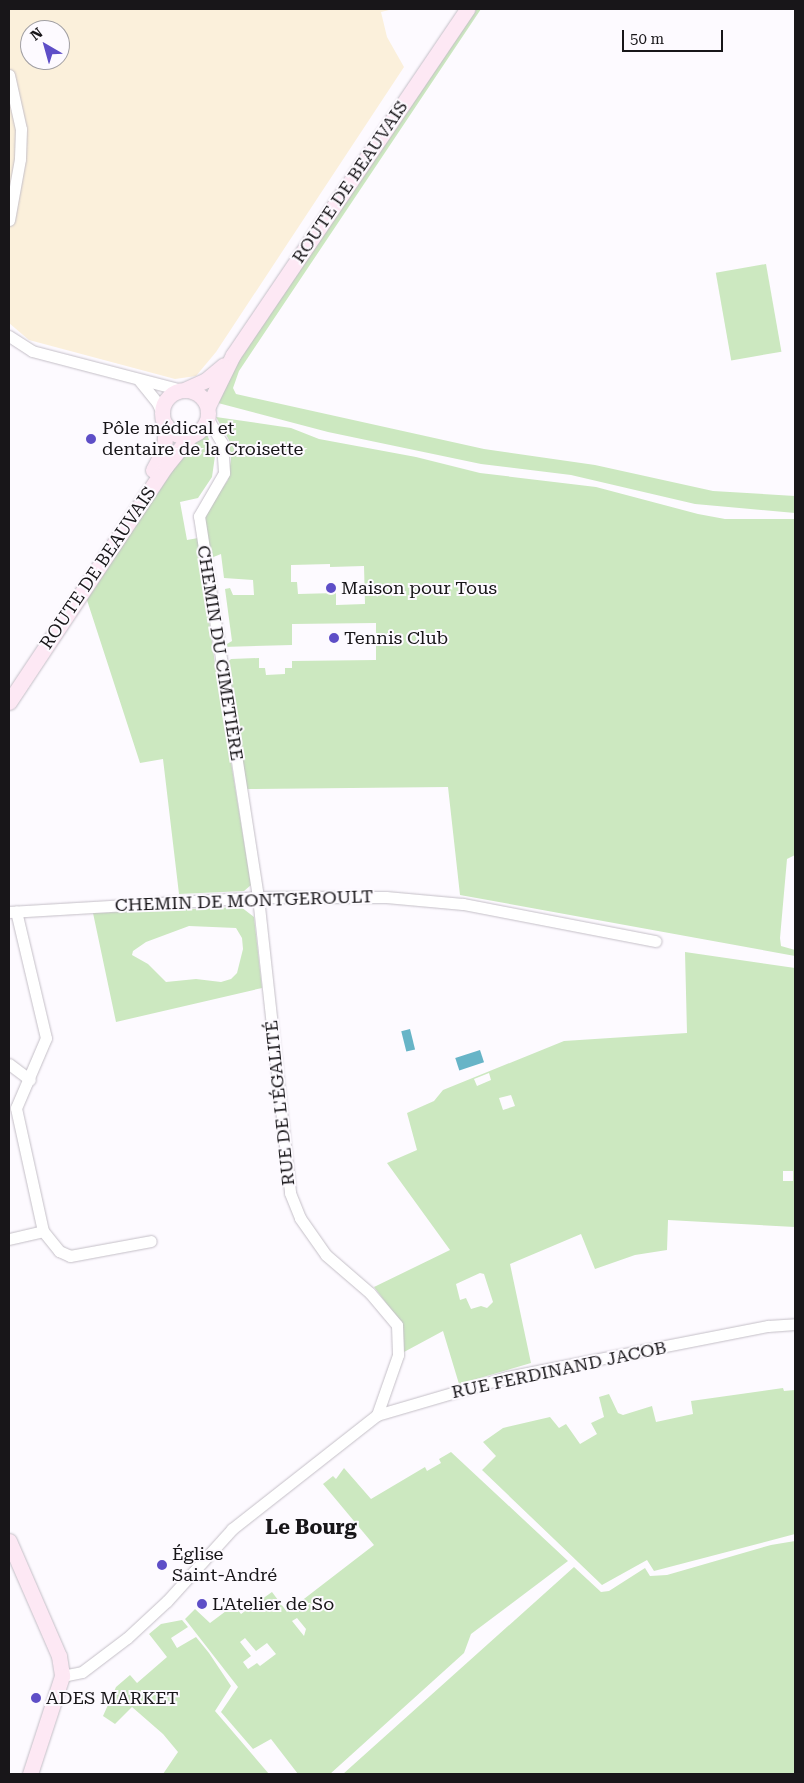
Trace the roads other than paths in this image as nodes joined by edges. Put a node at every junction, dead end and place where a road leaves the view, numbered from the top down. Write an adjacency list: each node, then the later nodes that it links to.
1 (467, 9): 5 (main road, ROUTE DE BEAUVAIS)
2 (9, 75): 3 (street)
3 (9, 220)
4 (9, 336): 6 (street)
5 (233, 355): 7 (main road, ROUTE DE BEAUVAIS); 8 (main road, ROUTE DE BEAUVAIS)
6 (139, 380): 7 (street); 9 (street)
7 (184, 390): 8 (main road); 9 (main road)
8 (208, 412): 10 (main road); 13 (street, CHEMIN DU CIMETIÈRE)
9 (164, 419): 10 (main road); 11 (main road, ROUTE DE BEAUVAIS)
10 (191, 435): 12 (main road, ROUTE DE BEAUVAIS)
11 (9, 688)
12 (9, 702)
13 (258, 897): 14 (street, CHEMIN DE MONTGEROULT); 15 (street, CHEMIN DE MONTGEROULT); 22 (street, RUE DE L'ÉGALITÉ)
14 (13, 911): 17 (street)
15 (655, 941)
16 (9, 1064): 17 (street)
17 (30, 1080): 18 (street)
18 (43, 1231): 19 (street); 20 (street)
19 (9, 1239)
20 (151, 1241)
21 (795, 1324): 22 (street, RUE FERDINAND JACOB)
22 (376, 1416): 24 (street, RUE FERDINAND JACOB)
23 (9, 1541): 24 (main road)
24 (62, 1676): 25 (main road)
25 (30, 1774)

